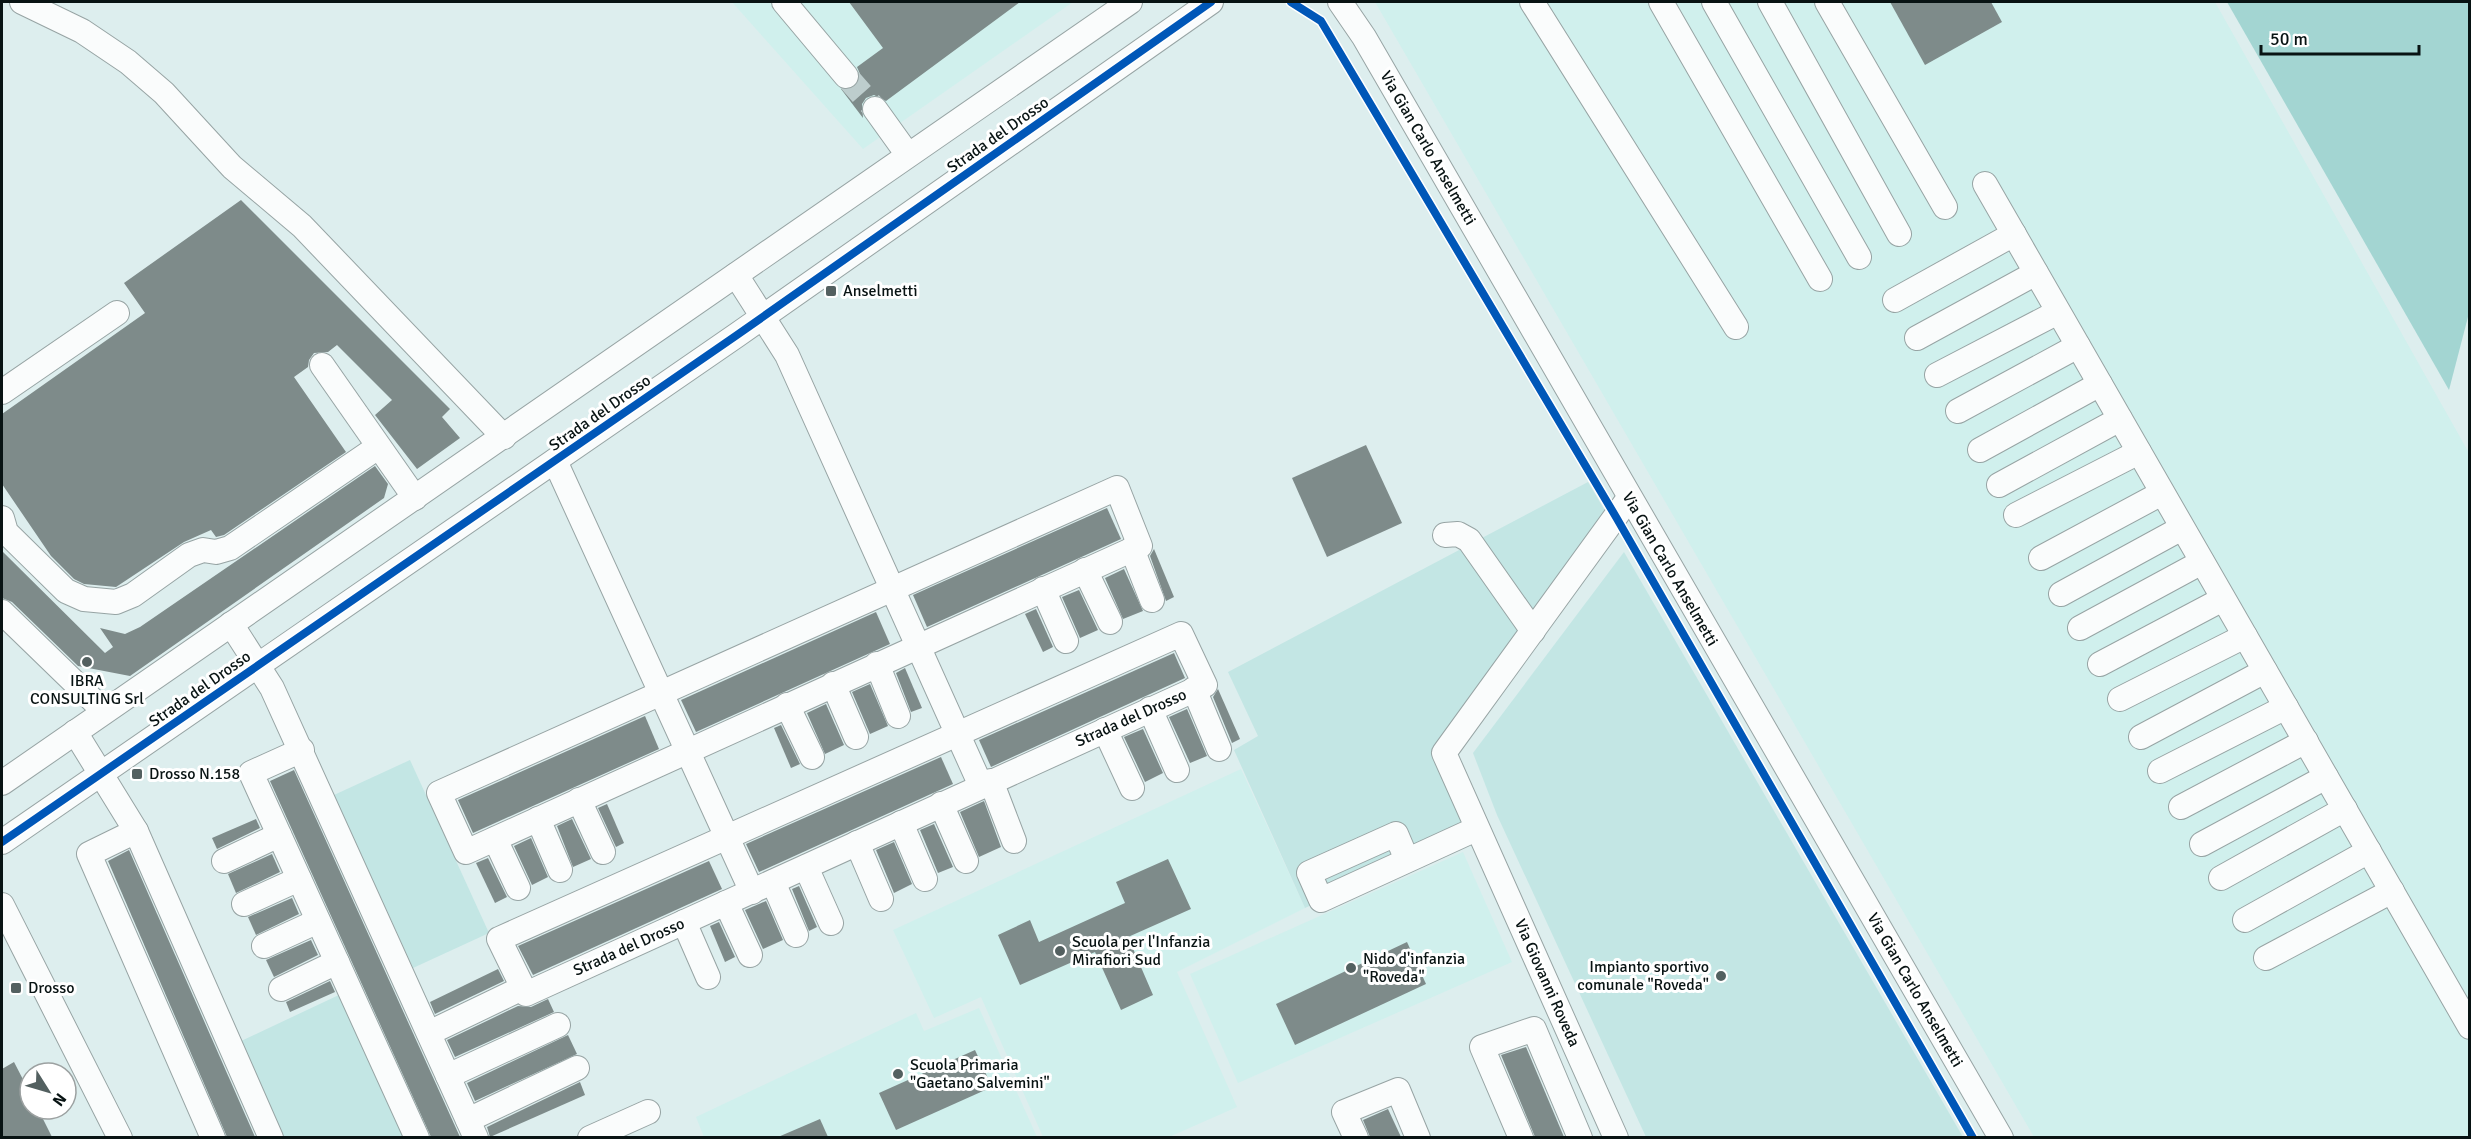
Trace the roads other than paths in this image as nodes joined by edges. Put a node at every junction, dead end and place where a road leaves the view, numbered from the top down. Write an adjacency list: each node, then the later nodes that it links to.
1 (22, 2): 35 (street)
2 (784, 2): 11 (street)
3 (1130, 2): 13 (street, Strada del Drosso)
4 (1210, 2): 25 (street, Strada del Drosso)
5 (1340, 2): 43 (street, Via Gian Carlo Anselmetti)
6 (1532, 2): 26 (street)
7 (1661, 2): 21 (street)
8 (1714, 2): 18 (street)
9 (1770, 2): 16 (street)
10 (1827, 2): 15 (street)
11 (846, 76)
12 (875, 109): 13 (street)
13 (908, 155): 20 (street, Strada del Drosso)
14 (1985, 184): 17 (street)
15 (1945, 207)
16 (1899, 234)
17 (2014, 234): 19 (street); 22 (street)
18 (1859, 257)
19 (2036, 273): 23 (street); 27 (street)
20 (736, 275): 25 (street); 35 (street, Strada del Drosso)
21 (1820, 279)
22 (1895, 300)
23 (2058, 312): 28 (street); 30 (street)
24 (117, 313): 32 (street)
25 (764, 317): 39 (street, Strada del Drosso); 52 (street)
26 (1736, 327)
27 (1917, 338)
28 (2078, 346): 31 (street); 33 (street)
29 (322, 365): 36 (street)
30 (1937, 375)
31 (2100, 384): 34 (street); 37 (street)
32 (2, 392)
33 (1958, 411)
34 (2120, 419): 38 (street); 40 (street)
35 (504, 437): 42 (street, Strada del Drosso)
36 (378, 447): 42 (street); 45 (street)
37 (1980, 450)
38 (2139, 452): 41 (street); 44 (street)
39 (555, 461): 67 (street, Strada del Drosso); 71 (street, Strada del Drosso)
40 (1999, 485)
41 (2162, 493): 46 (street); 49 (street)
42 (415, 498): 59 (street, Strada del Drosso)
43 (1629, 498): 61 (street, Via Giovanni Roveda); 156 (street, Via Gian Carlo Anselmetti)
44 (2016, 515)
45 (2, 518)
46 (2182, 528): 50 (street); 54 (street)
47 (1445, 535): 61 (street)
48 (1132, 549): 51 (street); 52 (street); 56 (street)
49 (2041, 558)
50 (2202, 562): 55 (street); 60 (street)
51 (1085, 570): 53 (street); 58 (street)
52 (893, 588): 64 (street); 71 (street)
53 (1043, 589): 63 (street); 64 (street)
54 (2061, 594)
55 (2223, 599): 62 (street); 66 (street)
56 (1152, 600)
57 (2, 612): 76 (street)
58 (1110, 622)
59 (231, 624): 67 (street, Strada del Drosso); 76 (street, Strada del Drosso)
60 (2080, 628)
61 (1533, 631): 101 (street, Via Giovanni Roveda)
62 (2245, 636): 68 (street); 72 (street)
63 (1066, 641)
64 (919, 645): 65 (street); 80 (street)
65 (877, 664): 69 (street); 77 (street)
66 (2100, 664)
67 (258, 665): 85 (street, Strada del Drosso); 90 (street, Strada del Drosso)
68 (2265, 671): 74 (street); 82 (street)
69 (833, 684): 73 (street); 81 (street)
70 (1194, 690): 75 (street, Strada del Drosso); 80 (street, Strada del Drosso); 84 (street)
71 (659, 692): 86 (street, Strada del Drosso); 105 (street)
72 (2120, 699)
73 (787, 705): 86 (street); 87 (street)
74 (2286, 707): 83 (street); 89 (street)
75 (1150, 709): 78 (street, Strada del Drosso); 88 (street)
76 (104, 711): 79 (street, Strada del Drosso)
77 (898, 716)
78 (1105, 730): 93 (street, Strada del Drosso); 94 (street)
79 (75, 732): 90 (street); 92 (street, Strada del Drosso)
80 (959, 733): 93 (street); 104 (street, Strada del Drosso)
81 (856, 737)
82 (2141, 737)
83 (2306, 741): 91 (street); 97 (street)
84 (1219, 749)
85 (302, 750): 103 (street); 141 (street, Strada del Drosso)
86 (686, 750): 95 (street); 104 (street, Strada del Drosso)
87 (812, 757)
88 (1178, 770)
89 (2160, 771)
90 (101, 773): 102 (street); 107 (street, Strada del Drosso)
91 (2326, 777): 98 (street); 109 (street)
92 (2, 783)
93 (986, 784): 96 (street, Strada del Drosso); 106 (street)
94 (1132, 788)
95 (579, 800): 99 (street); 111 (street)
96 (941, 804): 100 (street, Strada del Drosso); 114 (street)
97 (2181, 807)
98 (2345, 808): 110 (street); 117 (street)
99 (538, 819): 105 (street); 116 (street)
100 (902, 823): 108 (street, Strada del Drosso); 119 (street)
101 (1476, 829): 112 (street); 155 (street, Via Giovanni Roveda)
102 (136, 831): 147 (street); 148 (street)
103 (279, 835): 113 (street); 118 (street)
104 (725, 837): 120 (street, Strada del Drosso); 129 (street, Strada del Drosso)
105 (495, 839): 121 (street)
106 (1014, 841)
107 (2, 842)
108 (857, 843): 115 (street, Strada del Drosso); 123 (street)
109 (2202, 844)
110 (2369, 851): 122 (street); 127 (street)
111 (603, 852)
112 (1407, 860)
113 (224, 861)
114 (966, 861)
115 (806, 867): 120 (street, Strada del Drosso); 130 (street)
116 (560, 870)
117 (2221, 878)
118 (299, 879): 125 (street); 128 (street)
119 (925, 879)
120 (762, 887): 124 (street, Strada del Drosso); 131 (street)
121 (518, 888)
122 (2392, 891): 134 (street); 140 (street)
123 (881, 898)
124 (726, 903): 129 (street, Strada del Drosso); 133 (street)
125 (244, 904)
126 (2, 905): 146 (street)
127 (2245, 920)
128 (318, 921): 132 (street); 135 (street)
129 (684, 922): 136 (street)
130 (831, 923)
131 (796, 935)
132 (264, 946)
133 (750, 955)
134 (2266, 958)
135 (337, 962): 137 (street); 149 (street)
136 (708, 977)
137 (281, 989)
138 (512, 993): 141 (street)
139 (558, 1025): 143 (street)
140 (2469, 1027)
141 (429, 1033): 143 (street, Strada del Drosso)
142 (577, 1068): 145 (street)
143 (448, 1076): 145 (street, Strada del Drosso)
144 (648, 1112): 150 (street)
145 (472, 1129)
146 (120, 1137)
147 (213, 1137)
148 (271, 1137)
149 (417, 1137)
150 (590, 1137)
151 (1356, 1137): 152 (street)
152 (1418, 1137)
153 (1521, 1137): 154 (street, Via Giovanni Roveda)
154 (1580, 1137)
155 (1616, 1137)
156 (2001, 1137)

